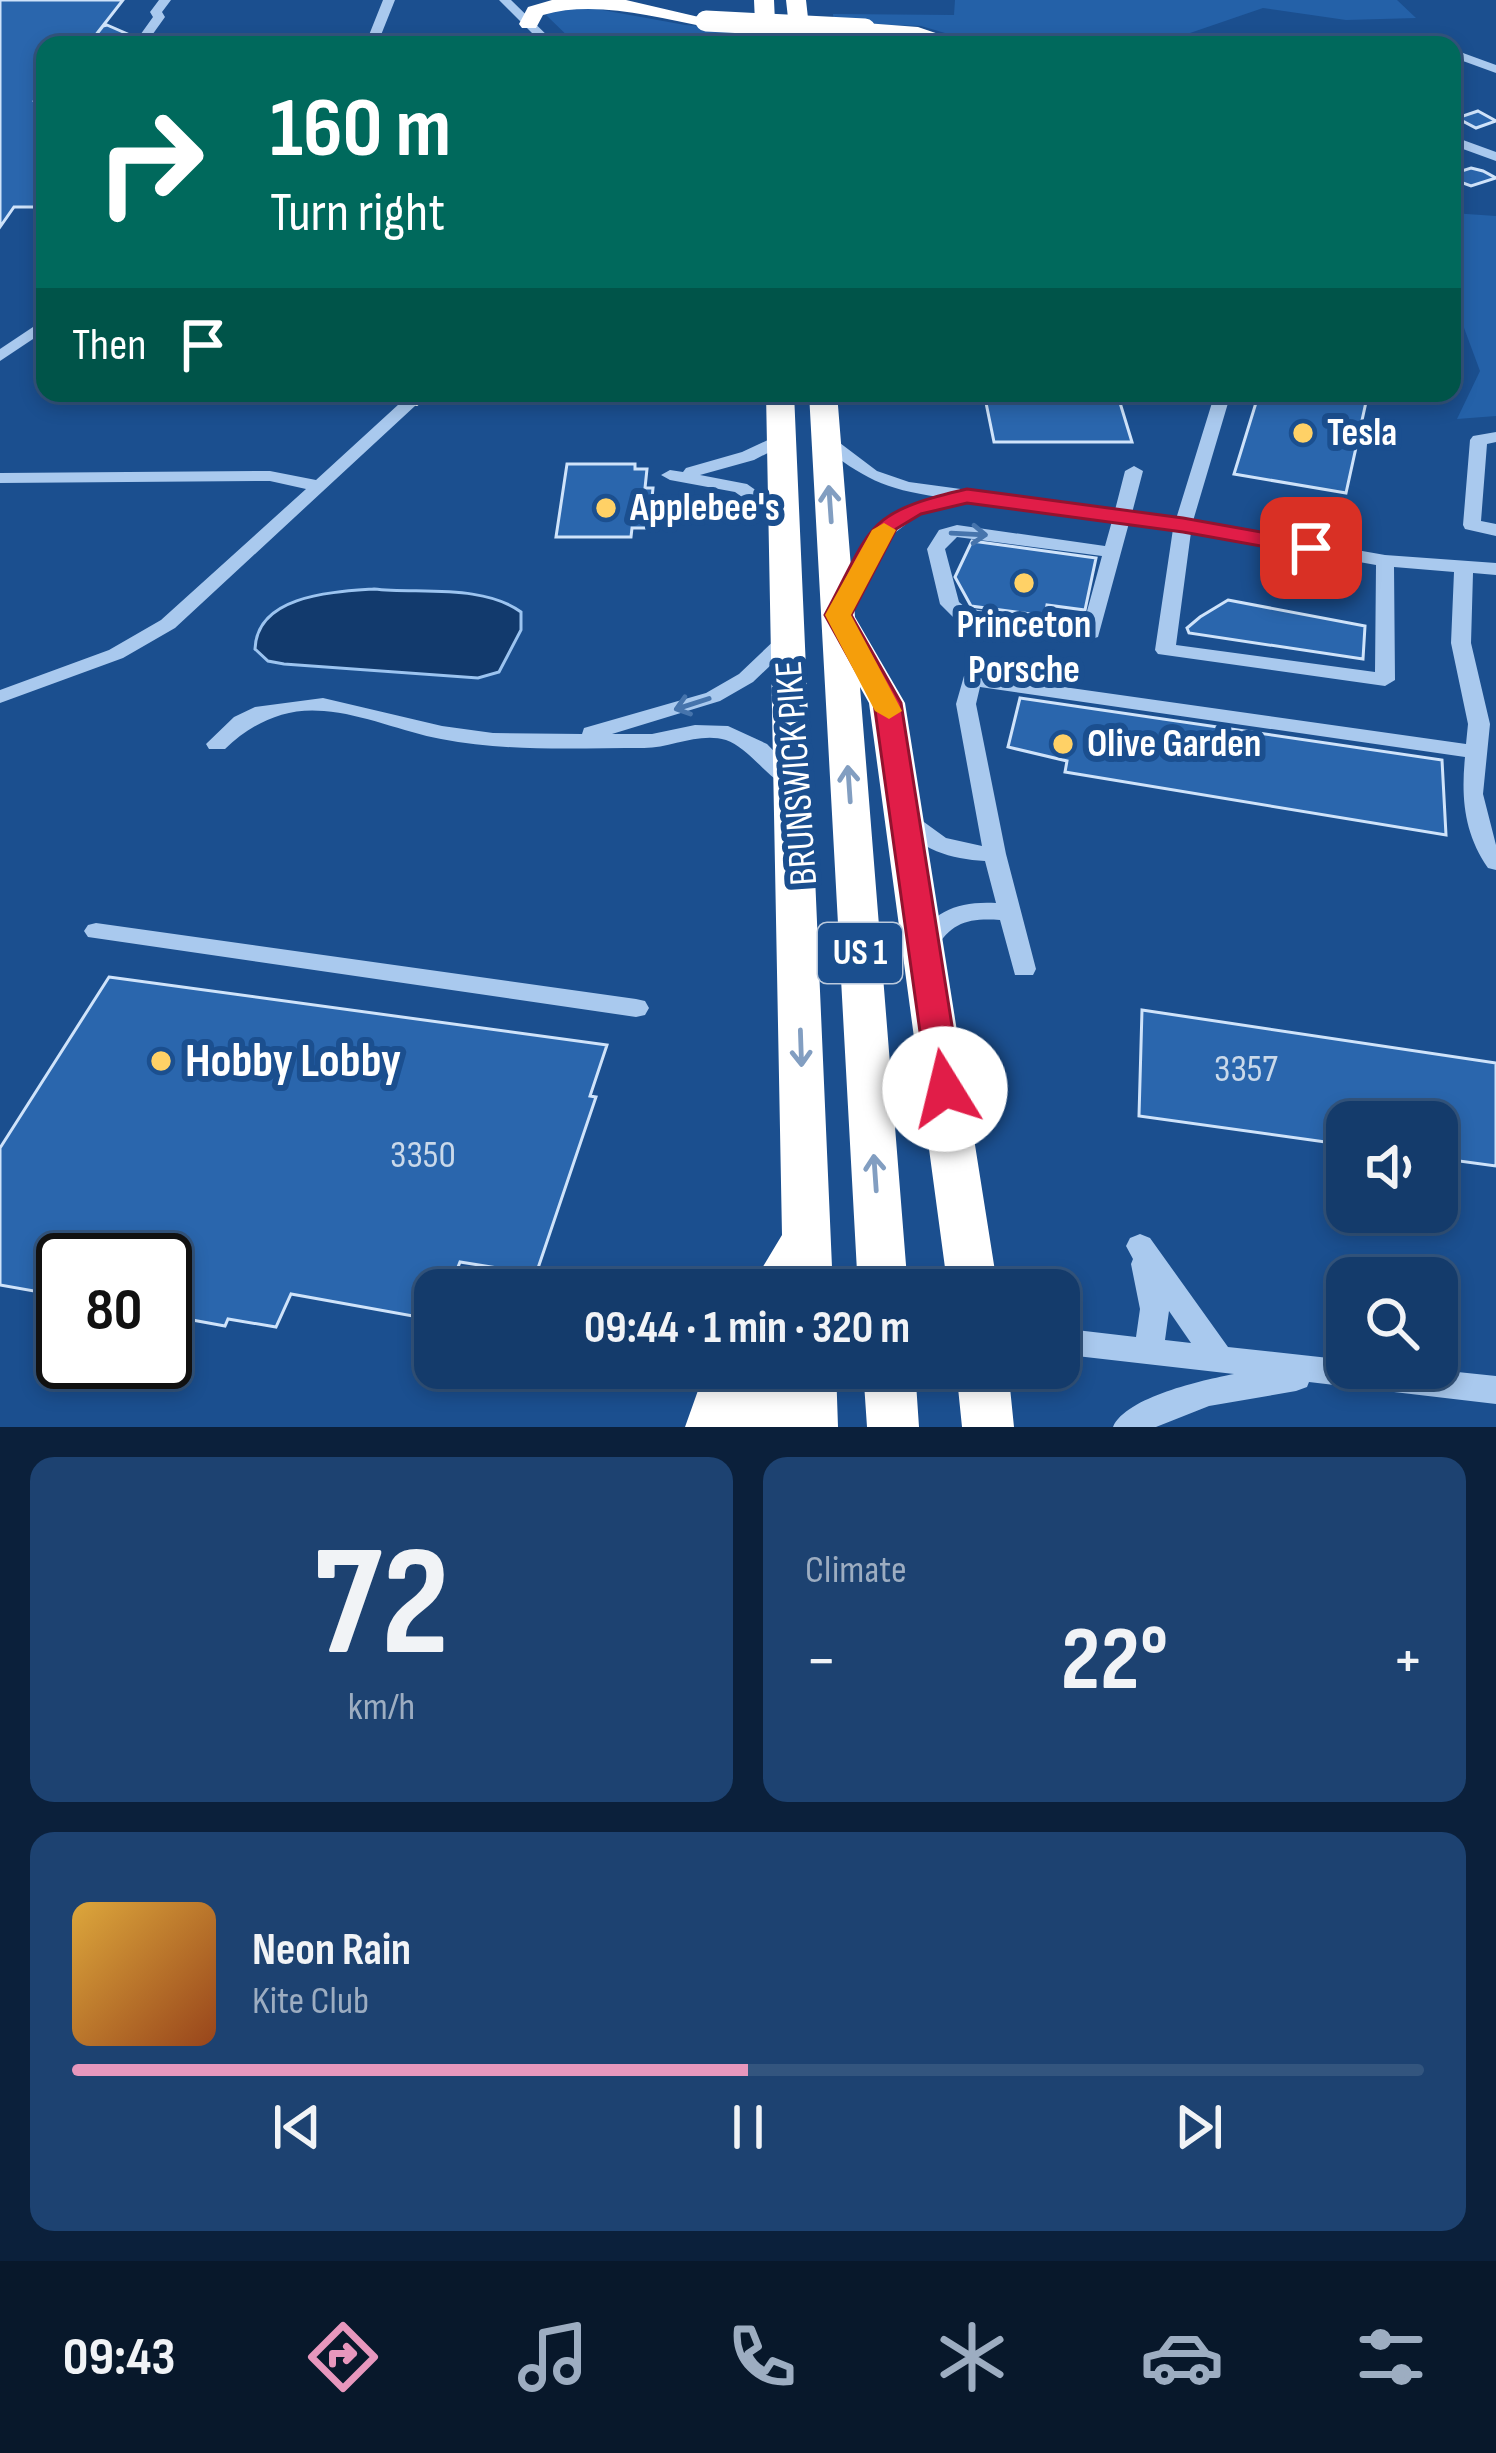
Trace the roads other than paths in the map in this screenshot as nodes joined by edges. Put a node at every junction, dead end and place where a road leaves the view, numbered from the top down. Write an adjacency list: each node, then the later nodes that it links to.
1 (165, 0): 9 (street)
2 (388, 0): 10 (street)
3 (505, 0): 8 (street)
4 (596, 0): 7 (highway)
5 (764, 0): 12 (highway)
6 (796, 0): 13 (highway)
7 (620, 4): 8 (highway); 14 (highway, bridge)
8 (530, 24): 11 (street)
9 (145, 36)
10 (374, 36)
11 (542, 36)
12 (764, 36)
13 (800, 36)
14 (934, 36)
15 (1461, 56): 16 (street)
16 (1496, 69)
17 (1461, 143): 18 (street)
18 (1496, 157)
19 (36, 330): 20 (street)
20 (0, 356)
21 (412, 402): 29 (street)
22 (824, 402): 26 (highway, BRUNSWICK PIKE / US 1)
23 (1220, 402): 33 (street)
24 (777, 412): 32 (highway, BRUNSWICK PIKE / US 1); 32 (street)
25 (1496, 437): 34 (street)
26 (826, 441): 30 (street); 39 (highway, BRUNSWICK PIKE / US 1, one-way to 26)
27 (1134, 471): 31 (street)
28 (0, 478): 29 (street)
29 (320, 486): 41 (street)
30 (967, 496): 31 (street); 39 (street)
31 (1119, 516): 33 (street); 35 (street)
32 (782, 518): 40 (highway, BRUNSWICK PIKE / US 1)
33 (1183, 525): 36 (street); 36 (street)
34 (1496, 530)
35 (1111, 552): 35 (street, one-way to 35)
36 (1385, 561): 37 (street)
37 (1464, 567): 38 (street); 46 (street)
38 (1496, 569)
39 (838, 615): 48 (highway); 60 (highway, BRUNSWICK PIKE / US 1, one-way to 39)
40 (787, 639): 42 (street, one-way to 42); 47 (highway, BRUNSWICK PIKE / US 1)
41 (0, 697)
42 (635, 720): 43 (street); 44 (street)
43 (572, 739): 44 (street); 45 (street)
44 (652, 741): 47 (street)
45 (218, 745)
46 (1478, 752): 49 (street); 50 (street)
47 (793, 784): 56 (highway, BRUNSWICK PIKE / US 1, one-way to 56)
48 (904, 818): 49 (street); 53 (highway)
49 (994, 854): 51 (street)
50 (1496, 862)
51 (1008, 913): 53 (street); 54 (street)
52 (96, 931): 55 (street)
53 (924, 950): 61 (highway)
54 (1024, 969)
55 (636, 1008)
56 (806, 1238): 57 (highway); 58 (highway); 59 (highway, BRUNSWICK PIKE / US 1)
57 (787, 1269)
58 (794, 1269)
59 (807, 1269)
60 (882, 1269)
61 (971, 1269)
62 (1080, 1345): 63 (street)
63 (1144, 1353): 64 (street); 64 (street)
64 (1221, 1360): 65 (street)
65 (1326, 1373): 78 (street)
66 (1458, 1386): 72 (street)
67 (725, 1389): 73 (highway)
68 (762, 1389): 74 (highway)
69 (811, 1389): 75 (highway)
70 (890, 1389): 76 (highway)
71 (984, 1389): 77 (highway)
72 (1496, 1390)
73 (711, 1427)
74 (761, 1427)
75 (812, 1427)
76 (893, 1427)
77 (988, 1427)
78 (1129, 1427)

